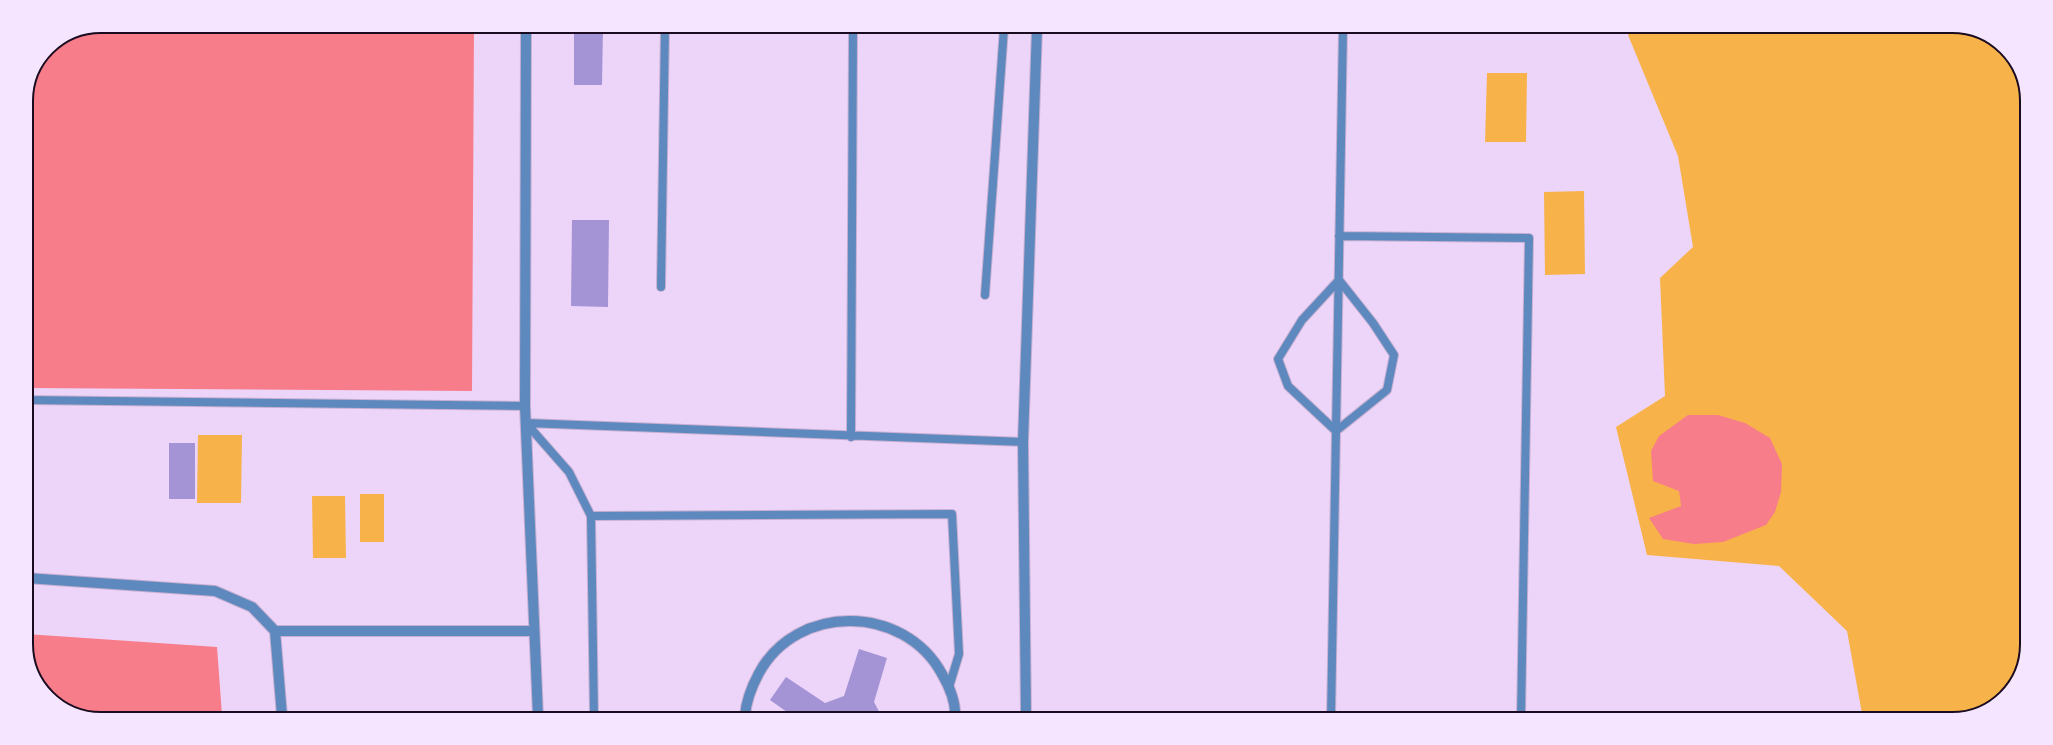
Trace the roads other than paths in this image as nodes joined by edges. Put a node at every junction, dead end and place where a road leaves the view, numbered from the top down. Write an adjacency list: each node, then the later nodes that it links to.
1 (526, 33): 12 (street)
2 (665, 33): 9 (lane)
3 (853, 33): 15 (lane)
4 (1004, 33): 10 (lane)
5 (1037, 33): 16 (street)
6 (1343, 33): 7 (lane)
7 (1339, 236): 8 (lane); 29 (lane)
8 (1339, 280): 14 (lane); 14 (lane); 14 (lane)
9 (661, 287)
10 (985, 295)
11 (33, 400): 12 (lane)
12 (525, 406): 13 (street)
13 (526, 423): 15 (lane); 17 (lane); 20 (street)
14 (1336, 431): 28 (lane)
15 (851, 437): 16 (lane)
16 (1023, 442): 27 (street)
17 (591, 516): 21 (lane); 24 (lane)
18 (33, 578): 19 (street)
19 (275, 631): 20 (street); 22 (street)
20 (534, 631): 23 (street)
21 (949, 687): 25 (street); 26 (street)
22 (282, 712)
23 (538, 712)
24 (594, 712)
25 (747, 712)
26 (954, 712)
27 (1026, 712)
28 (1331, 712)
29 (1521, 712)

